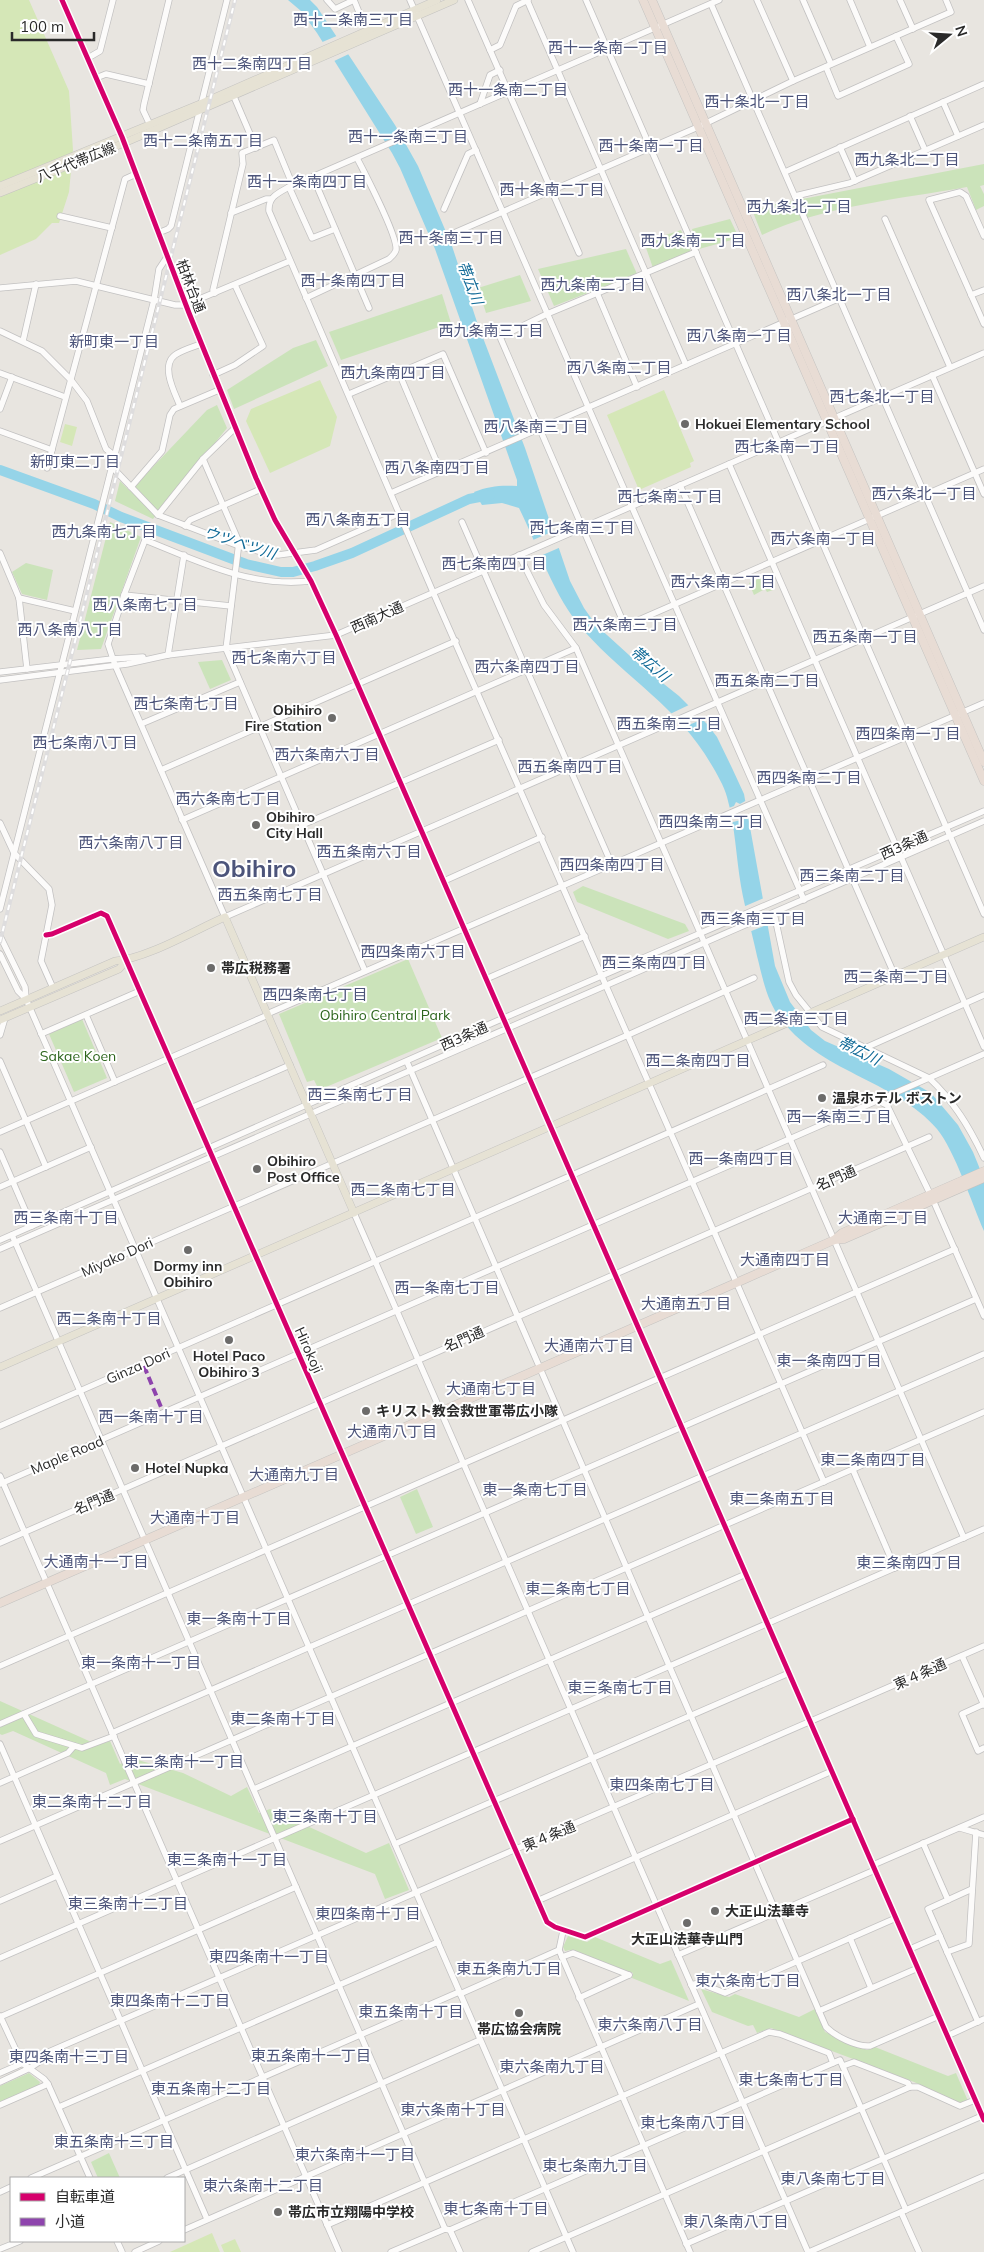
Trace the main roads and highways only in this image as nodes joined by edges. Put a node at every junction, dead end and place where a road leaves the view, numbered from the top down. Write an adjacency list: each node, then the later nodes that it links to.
1 (438, 0): 5 (main road, 八千代帯広線)
2 (454, 0): 5 (main road, 八千代帯広線)
3 (643, 0): 6 (highway)
4 (652, 0): 6 (highway)
5 (416, 13): 7 (main road, 八千代帯広線); 7 (main road, 八千代帯広線)
6 (659, 26): 12 (highway)
7 (347, 43): 8 (main road, 八千代帯広線)
8 (200, 107): 9 (main road, 八千代帯広線); 9 (main road, 八千代帯広線)
9 (123, 140): 10 (main road, 八千代帯広線); 11 (main road, 八千代帯広線)
10 (0, 186)
11 (0, 193)
12 (788, 321): 13 (highway); 13 (highway)
13 (874, 518): 14 (highway)
14 (959, 714): 15 (highway); 16 (highway)
15 (984, 762)
16 (984, 781)
17 (984, 937): 22 (main road)
18 (127, 960): 19 (main road); 20 (main road); 22 (main road)
19 (0, 1011)
20 (2, 1019)
21 (984, 1174): 24 (highway)
22 (354, 1212): 23 (main road)
23 (0, 1367)
24 (0, 1603)

